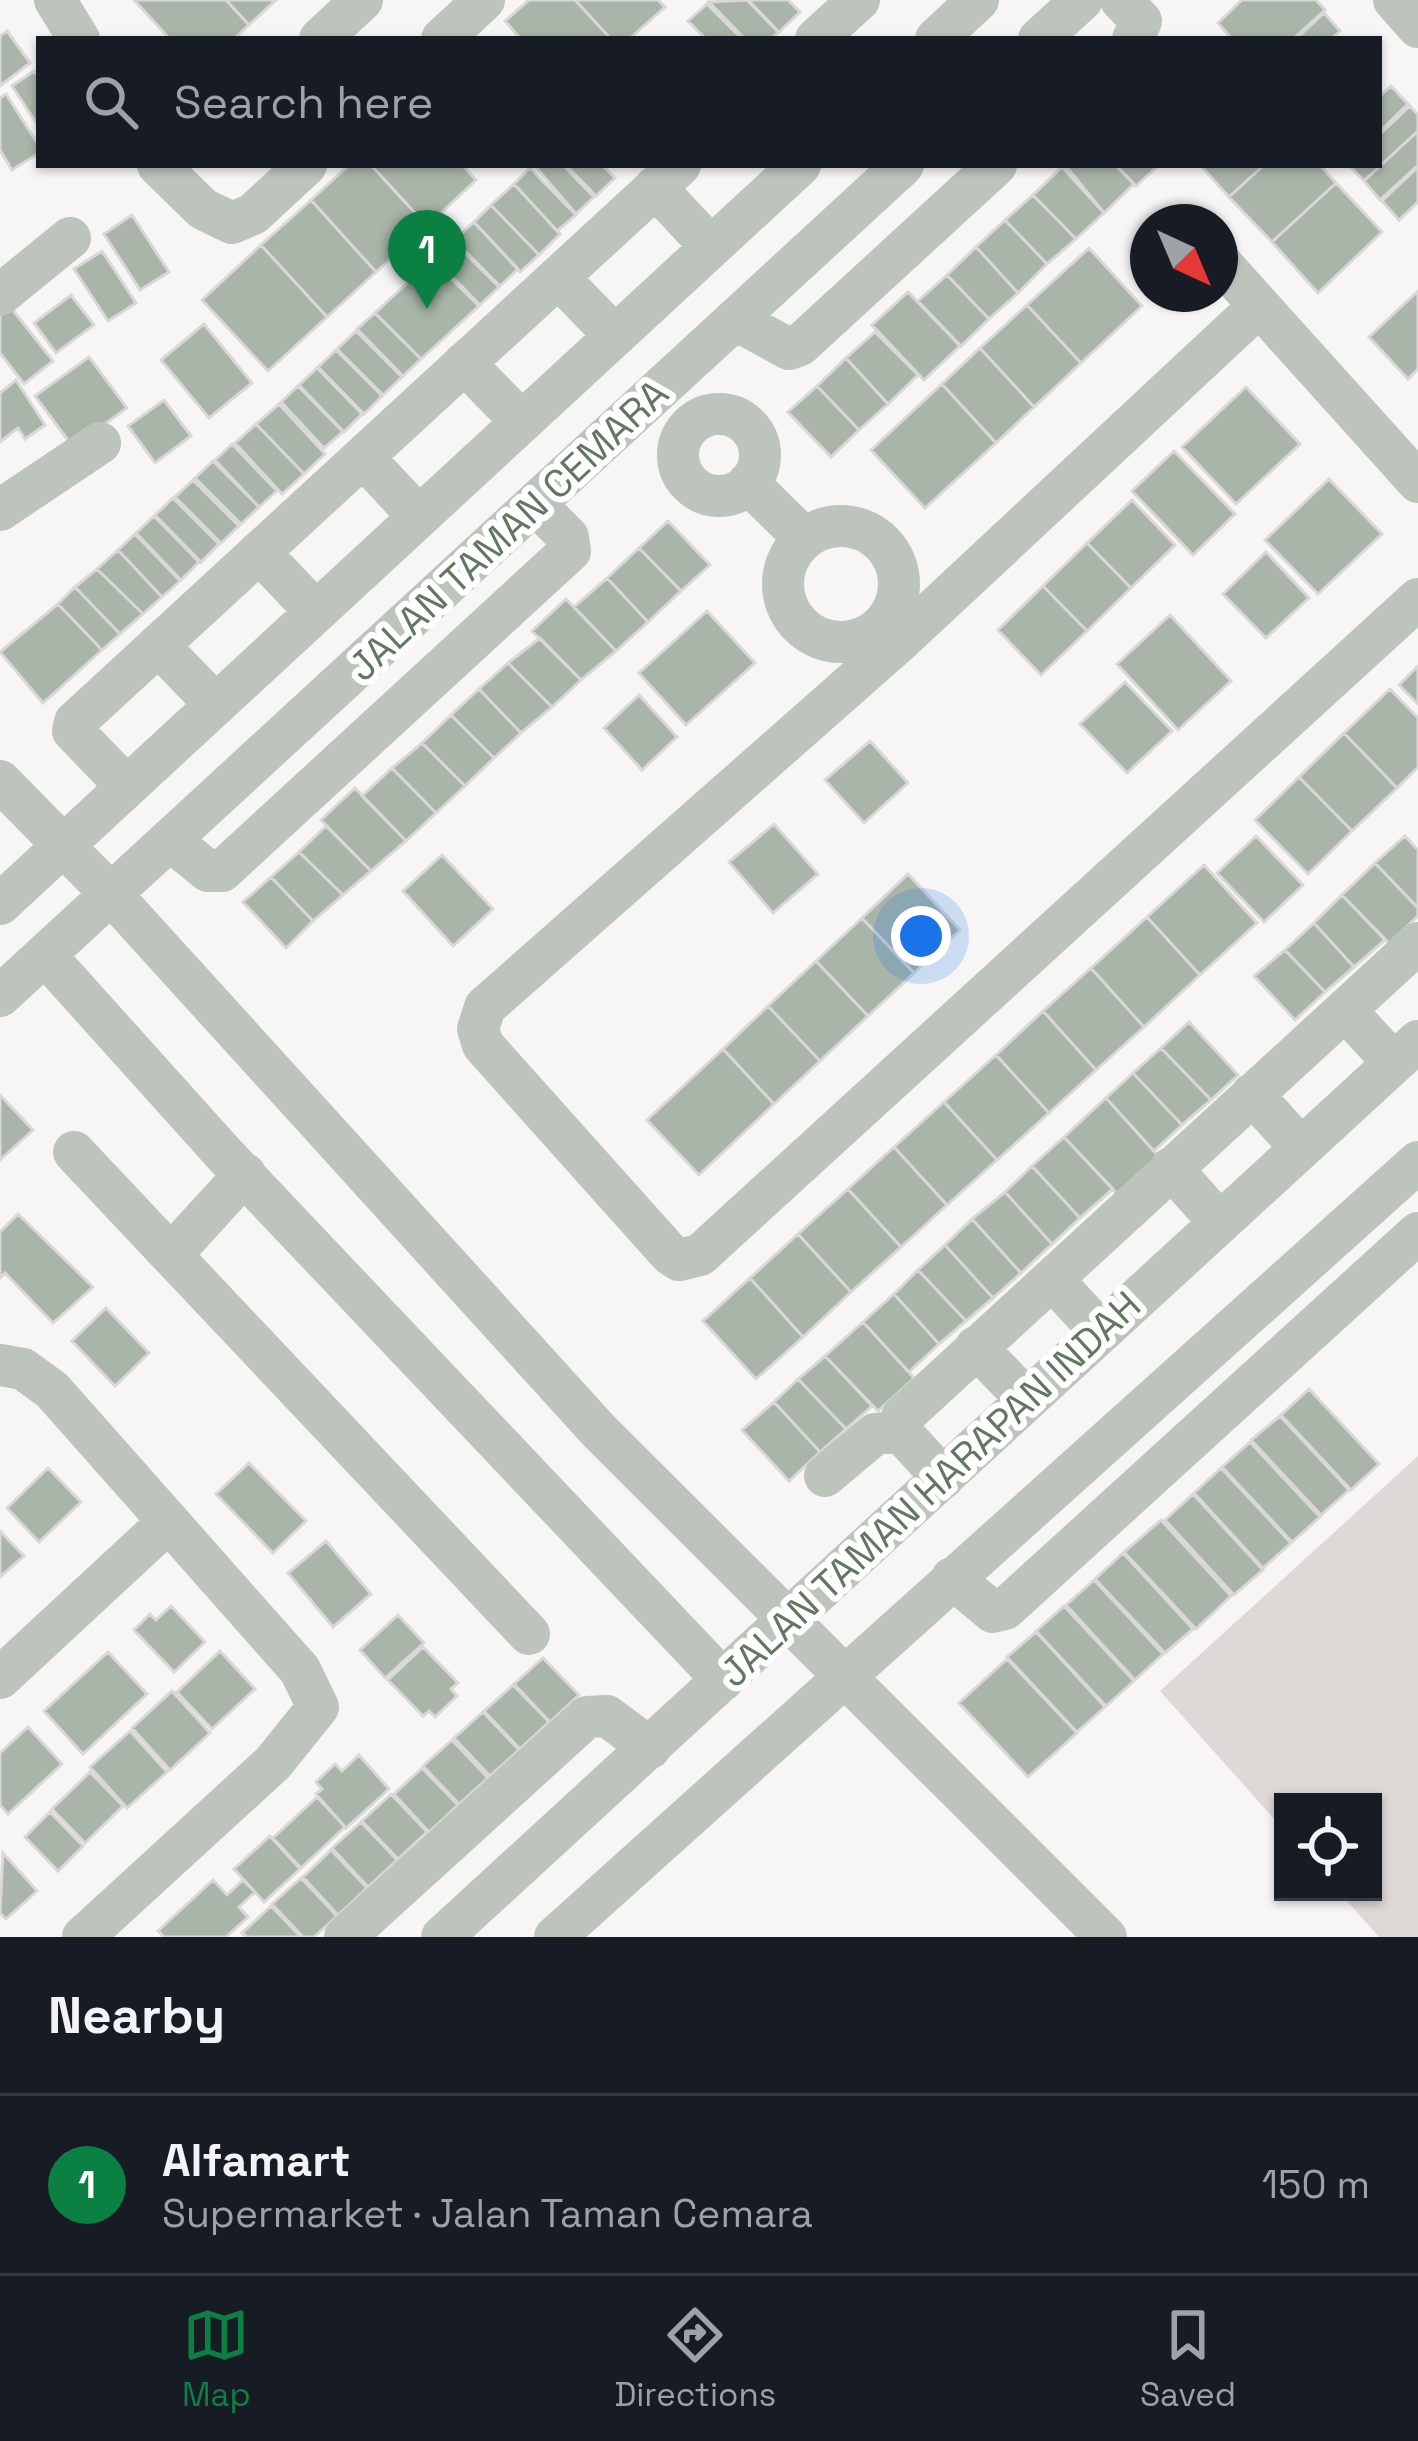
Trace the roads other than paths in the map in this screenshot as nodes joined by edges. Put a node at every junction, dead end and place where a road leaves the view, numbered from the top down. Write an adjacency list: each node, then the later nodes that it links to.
1 (55, 0): 9 (street)
2 (362, 0): 10 (street)
3 (484, 0): 11 (street)
4 (978, 0): 12 (street)
5 (1082, 0): 13 (street)
6 (1120, 0): 14 (street)
7 (1394, 0): 8 (street)
8 (1418, 27)
9 (77, 36)
10 (323, 36)
11 (445, 36)
12 (939, 36)
13 (1042, 36)
14 (1134, 36)
15 (303, 168): 20 (street)
16 (797, 168): 25 (street, JALAN TAMAN CEMARA)
17 (899, 168): 23 (street, JALAN TAMAN CEMARA)
18 (931, 168): 22 (street)
19 (993, 168): 22 (street)
20 (169, 170)
21 (668, 176): 25 (street); 27 (street)
22 (961, 198): 26 (street)
23 (836, 226): 26 (street); 31 (street, JALAN TAMAN CEMARA)
24 (70, 238): 29 (street)
25 (711, 247): 32 (street, JALAN TAMAN CEMARA)
26 (881, 272): 31 (street)
27 (558, 277): 32 (street); 33 (street)
28 (1238, 283): 30 (street)
29 (0, 295)
30 (1258, 307): 38 (street); 48 (street)
31 (736, 320): 34 (street, JALAN TAMAN CEMARA)
32 (615, 336): 35 (street, JALAN TAMAN CEMARA)
33 (464, 363): 35 (street); 37 (street)
34 (658, 392): 39 (street, JALAN TAMAN CEMARA); 42 (street)
35 (522, 422): 41 (street, JALAN TAMAN CEMARA)
36 (100, 443): 40 (street)
37 (363, 457): 41 (street); 43 (street)
38 (1418, 482)
39 (535, 503): 44 (street, JALAN TAMAN CEMARA); 47 (street)
40 (0, 510)
41 (419, 517): 46 (street, JALAN TAMAN CEMARA)
42 (804, 538): 48 (street); 48 (street)
43 (259, 553): 46 (street); 49 (street)
44 (443, 589): 47 (street); 50 (street, JALAN TAMAN CEMARA)
45 (1418, 599): 48 (street)
46 (316, 612): 51 (street, JALAN TAMAN CEMARA)
47 (481, 631): 52 (street)
48 (891, 633)
49 (158, 645): 51 (street); 56 (street)
50 (356, 670): 52 (street); 53 (street, JALAN TAMAN CEMARA)
51 (216, 705): 56 (street, JALAN TAMAN CEMARA)
52 (395, 710): 55 (street)
53 (260, 758): 55 (street); 58 (street, JALAN TAMAN CEMARA)
54 (0, 781): 57 (street)
55 (298, 797): 58 (street)
56 (114, 798): 57 (street, JALAN TAMAN CEMARA)
57 (63, 846): 59 (street); 60 (street, JALAN TAMAN CEMARA)
58 (160, 849): 59 (street, JALAN TAMAN CEMARA)
59 (111, 894): 62 (street, JALAN TAMAN CEMARA); 91 (street)
60 (0, 904)
61 (1418, 943): 64 (street)
62 (45, 955): 63 (street, JALAN TAMAN CEMARA); 71 (street)
63 (0, 996)
64 (1345, 1010): 65 (street); 66 (street)
65 (1406, 1052): 67 (street, JALAN TAMAN HARAPAN INDAH)
66 (1252, 1094): 67 (street); 70 (street)
67 (1301, 1148): 72 (street, JALAN TAMAN HARAPAN INDAH)
68 (74, 1153): 74 (street)
69 (1418, 1162): 77 (street, JALAN TAMAN HARAPAN INDAH)
70 (1172, 1168): 72 (street); 75 (street)
71 (245, 1174): 74 (street); 95 (street)
72 (1220, 1223): 76 (street, JALAN TAMAN HARAPAN INDAH)
73 (1418, 1233): 80 (street)
74 (171, 1255): 92 (street)
75 (1052, 1279): 76 (street); 78 (street)
76 (1101, 1332): 81 (street, JALAN TAMAN HARAPAN INDAH)
77 (1212, 1346): 80 (street); 82 (street, JALAN TAMAN HARAPAN INDAH)
78 (976, 1347): 81 (street); 83 (street)
79 (0, 1365): 88 (street)
80 (1251, 1386): 84 (street)
81 (1028, 1400): 86 (street, JALAN TAMAN HARAPAN INDAH)
82 (1120, 1428): 84 (street); 87 (street, JALAN TAMAN HARAPAN INDAH)
83 (900, 1431): 85 (street); 86 (street)
84 (1158, 1469): 89 (street)
85 (825, 1476)
86 (943, 1478): 91 (street, JALAN TAMAN HARAPAN INDAH)
87 (1024, 1514): 89 (street); 90 (street, JALAN TAMAN HARAPAN INDAH)
88 (166, 1524): 94 (street); 97 (street)
89 (1064, 1555): 90 (street)
90 (952, 1578): 93 (street, JALAN TAMAN HARAPAN INDAH)
91 (787, 1622): 93 (street); 95 (street, JALAN TAMAN HARAPAN INDAH)
92 (529, 1634)
93 (841, 1677): 100 (street, JALAN TAMAN HARAPAN INDAH); 101 (street)
94 (0, 1678)
95 (723, 1680): 96 (street, JALAN TAMAN HARAPAN INDAH)
96 (650, 1748): 98 (street); 99 (street, JALAN TAMAN HARAPAN INDAH)
97 (83, 1937)
98 (345, 1937)
99 (442, 1937)
100 (555, 1937)
101 (1106, 1937)

